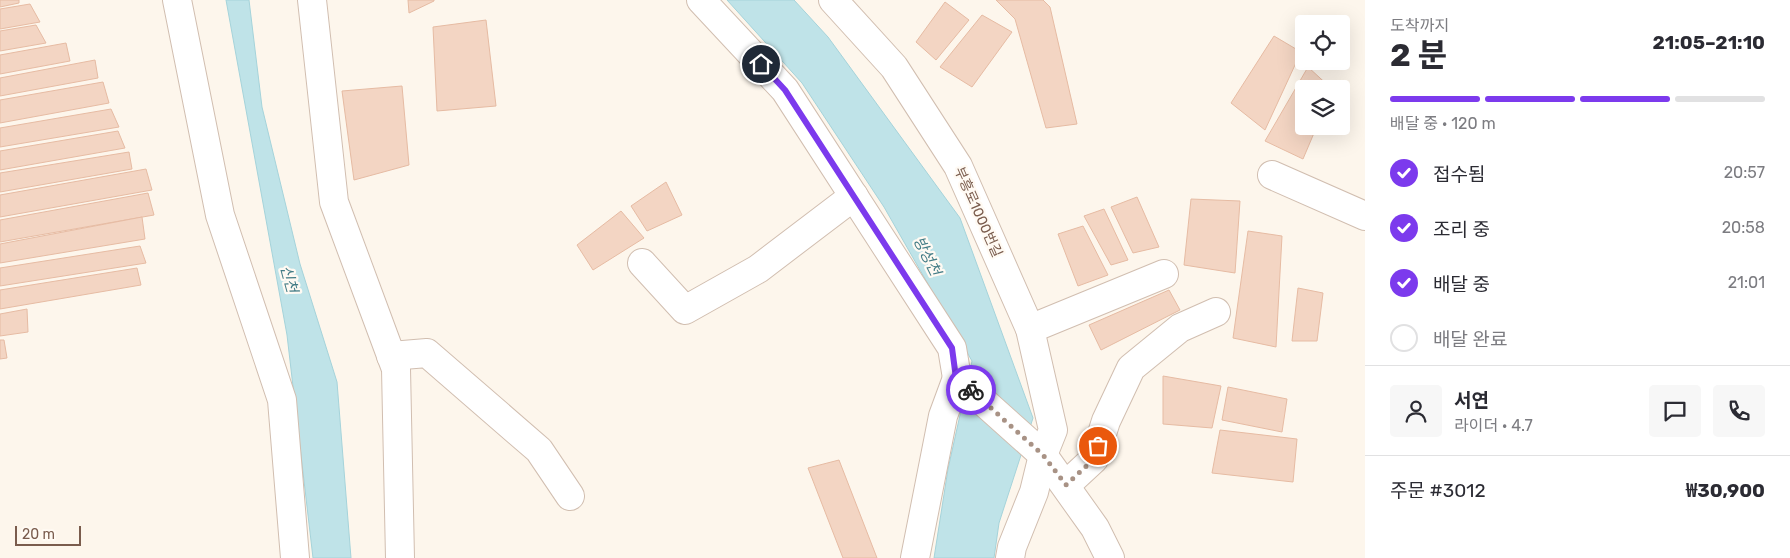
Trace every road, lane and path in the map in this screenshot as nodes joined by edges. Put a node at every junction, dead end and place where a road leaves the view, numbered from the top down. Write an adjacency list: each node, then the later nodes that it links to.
1 (177, 0): 17 (street)
2 (312, 0): 12 (street)
3 (701, 0): 6 (street)
4 (833, 0): 11 (street, 부흥로1000번길)
5 (1272, 175): 7 (street)
6 (854, 196): 8 (street); 13 (street)
7 (1365, 216)
8 (642, 264)
9 (1164, 274): 11 (street)
10 (1216, 312): 15 (street)
11 (1030, 330): 14 (street, 부흥로1000번길)
12 (392, 356): 16 (street); 18 (street)
13 (956, 378): 14 (street); 19 (street)
14 (1043, 455): 15 (street); 20 (street, 부흥로1000번길)
15 (1066, 485): 21 (street)
16 (570, 496)
17 (295, 558)
18 (400, 558)
19 (915, 558)
20 (1010, 558)
21 (1110, 558)

